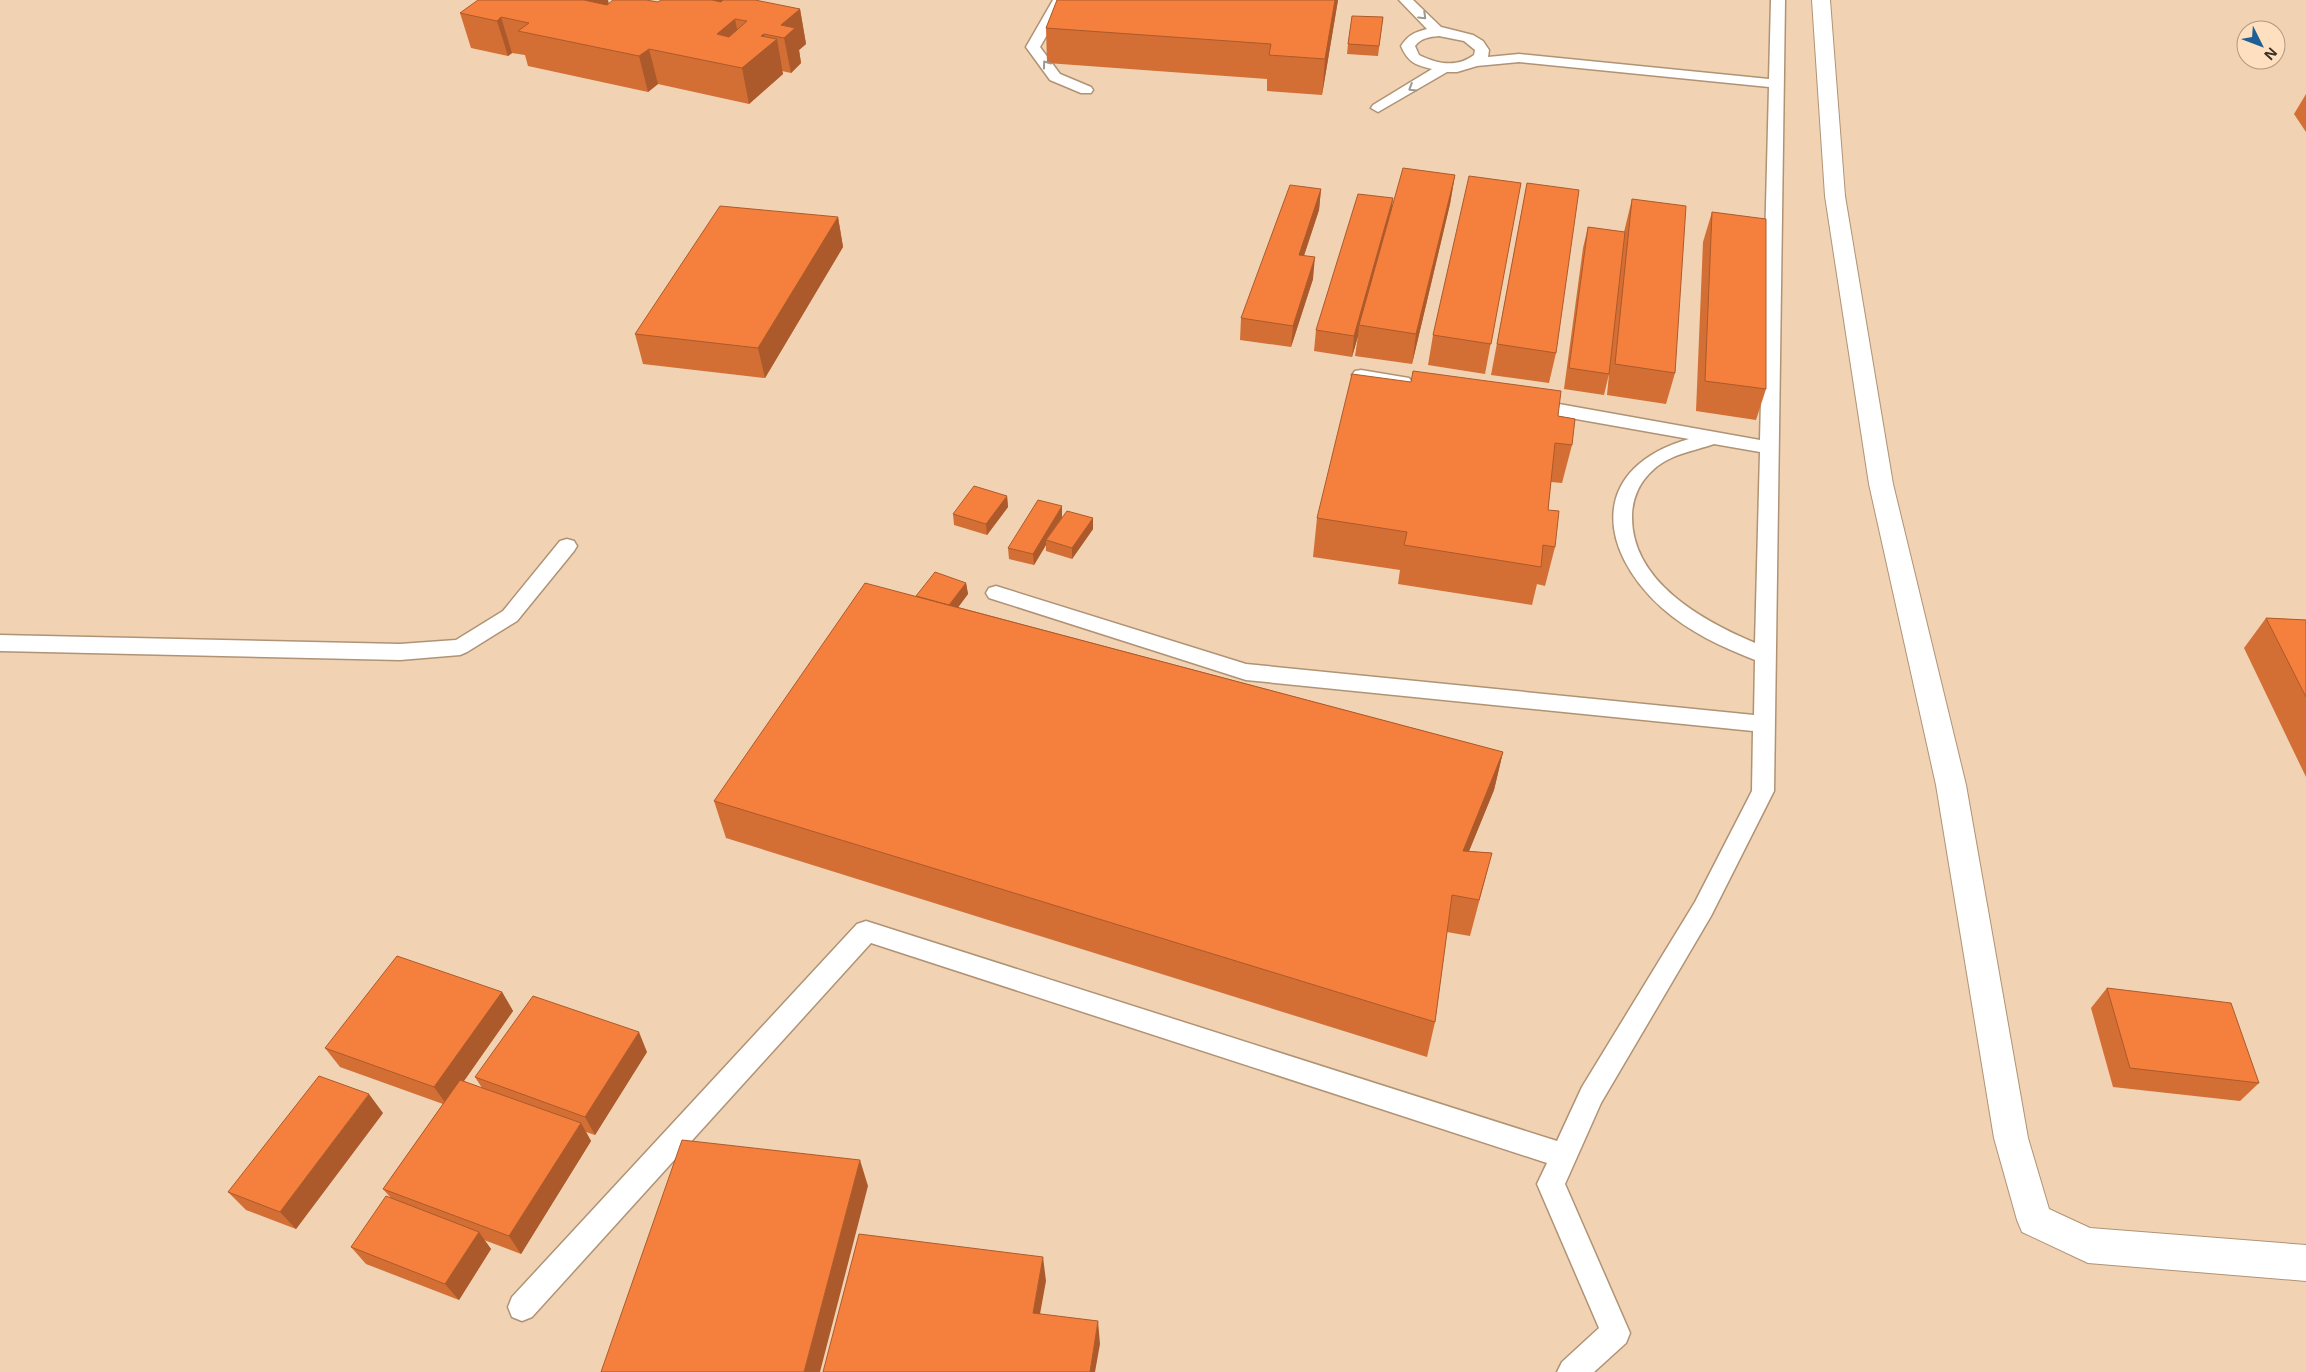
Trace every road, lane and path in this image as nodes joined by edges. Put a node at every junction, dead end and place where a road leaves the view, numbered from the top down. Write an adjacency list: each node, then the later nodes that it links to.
1 (1060, 0): 11 (lane, one-way to 1)
2 (1406, 0): 5 (lane, one-way to 5)
3 (1778, 0): 10 (lane)
4 (1821, 0): 24 (street)
5 (1439, 32): 6 (lane); 9 (lane)
6 (1480, 45): 7 (lane); 8 (lane)
7 (1519, 58): 8 (lane); 10 (lane)
8 (1476, 62): 9 (lane)
9 (1445, 67): 12 (lane, one-way to 12)
10 (1777, 84): 17 (lane)
11 (1086, 90)
12 (1378, 108)
13 (1361, 375): 14 (lane)
14 (1420, 385)
15 (1518, 403): 16 (lane)
16 (1715, 438): 17 (lane); 21 (lane)
17 (1770, 448): 21 (lane)
18 (567, 546): 20 (lane)
19 (996, 593): 22 (lane)
20 (0, 643)
21 (1766, 656): 22 (lane)
22 (1765, 724): 23 (lane)
23 (1564, 1156): 25 (lane); 26 (lane)
24 (2306, 1263)
25 (522, 1307)
26 (1572, 1372)

